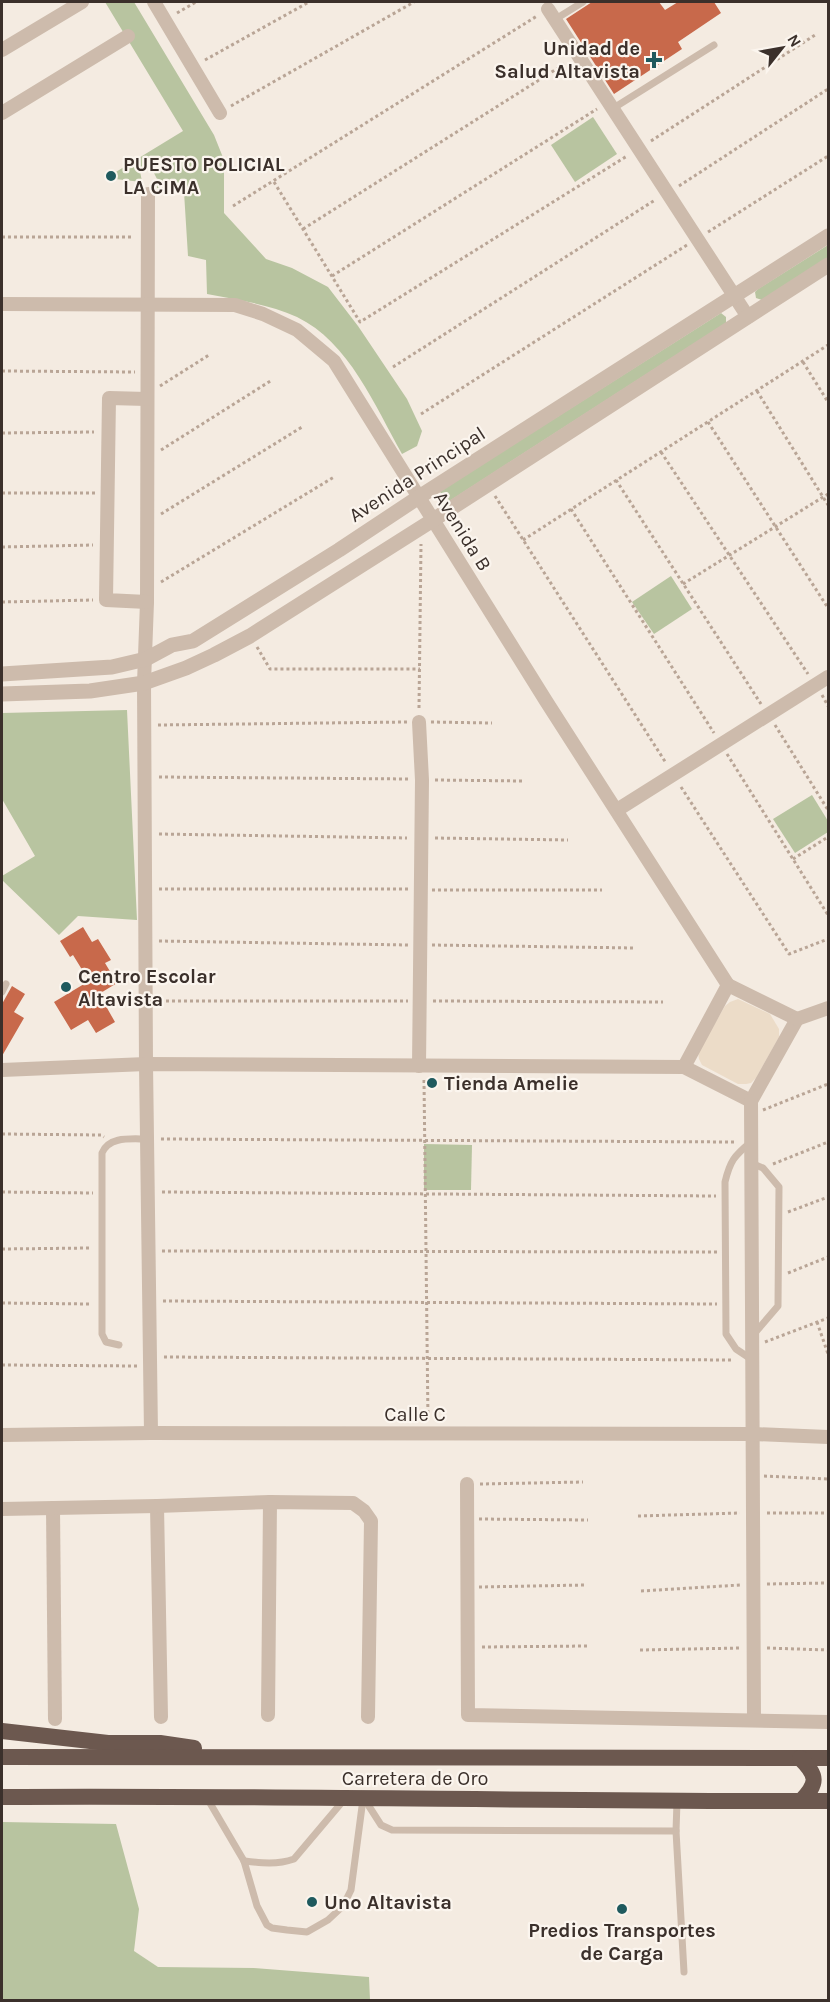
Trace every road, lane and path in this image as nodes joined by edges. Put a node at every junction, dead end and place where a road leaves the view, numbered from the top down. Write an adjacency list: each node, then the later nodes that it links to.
1 (82, 2): 12 (street)
2 (154, 2): 8 (street)
3 (196, 2): 8 (path)
4 (309, 2): 14 (path)
5 (414, 2): 18 (path)
6 (583, 2): 7 (lane)
7 (551, 14): 13 (street); 24 (path)
8 (165, 20): 14 (street)
9 (815, 35): 19 (path)
10 (128, 36): 17 (street)
11 (714, 45): 16 (lane)
12 (2, 50)
13 (578, 56): 16 (street); 25 (path)
14 (192, 66): 18 (street)
15 (828, 89): 22 (path)
16 (610, 106): 19 (street); 31 (path)
17 (2, 113)
18 (220, 113)
19 (639, 149): 22 (street); 31 (path)
20 (828, 156): 29 (path)
21 (274, 182): 25 (path)
22 (667, 193): 29 (street); 39 (path)
23 (148, 194): 28 (street)
24 (233, 206)
25 (303, 229): 31 (path)
26 (828, 236): 32 (street, Avenida Principal)
27 (2, 237): 28 (path)
28 (147, 237): 34 (street)
29 (697, 239): 32 (street); 46 (path)
30 (828, 265): 35 (street)
31 (332, 276)
32 (734, 296): 35 (street); 59 (street, Avenida Principal)
33 (2, 304): 34 (street, Avenida B)
34 (147, 304): 41 (street); 59 (street, Avenida B)
35 (748, 317): 55 (street)
36 (828, 345): 38 (path)
37 (209, 355): 44 (path)
38 (803, 362): 43 (path); 45 (path)
39 (393, 367)
40 (2, 372): 41 (path)
41 (147, 372): 44 (street)
42 (272, 380): 52 (path)
43 (757, 391): 47 (path); 60 (path)
44 (147, 396): 49 (street); 52 (street)
45 (828, 402)
46 (421, 414)
47 (708, 422): 51 (path); 65 (path)
48 (302, 427): 63 (path)
49 (108, 432): 50 (path); 56 (street)
50 (2, 433)
51 (661, 452): 54 (path); 69 (path)
52 (147, 459): 63 (street)
53 (334, 477): 71 (path)
54 (616, 480): 62 (path); 70 (path)
55 (487, 484): 64 (street); 66 (path)
56 (108, 492): 57 (path); 67 (street)
57 (2, 493)
58 (828, 494): 60 (path)
59 (419, 497): 64 (street, Avenida B); 76 (street, Avenida Principal)
60 (824, 497): 61 (path); 65 (path)
61 (828, 505)
62 (571, 509): 66 (path); 87 (path)
63 (147, 523): 71 (street)
64 (427, 524): 75 (street); 77 (path); 92 (street, Avenida B)
65 (776, 526): 69 (path); 74 (path)
66 (523, 540): 88 (path)
67 (107, 545): 68 (path); 72 (street)
68 (2, 547)
69 (729, 555): 70 (path); 81 (path)
70 (683, 584): 83 (path)
71 (147, 596): 72 (street); 76 (street)
72 (106, 600): 73 (path)
73 (2, 602)
74 (828, 608)
75 (250, 636): 77 (path); 80 (street)
76 (146, 659): 78 (street, Avenida Principal); 80 (street)
77 (420, 669): 84 (path)
78 (2, 674)
79 (828, 677): 81 (street)
80 (144, 682): 82 (street); 86 (street)
81 (815, 685): 83 (street)
82 (2, 694)
83 (768, 715): 87 (street); 93 (path)
84 (419, 722): 85 (path); 86 (path); 90 (street)
85 (492, 723)
86 (145, 725): 89 (street)
87 (721, 744): 88 (street); 98 (path)
88 (673, 775): 92 (street); 103 (path)
89 (145, 777): 90 (path); 94 (street)
90 (422, 780): 91 (path); 96 (street)
91 (523, 781)
92 (617, 810): 108 (street, Avenida B)
93 (828, 810)
94 (145, 833): 96 (path); 99 (street)
95 (828, 837): 98 (path)
96 (421, 838): 97 (path); 100 (street)
97 (568, 840)
98 (793, 859): 102 (path)
99 (146, 889): 100 (path); 104 (street)
100 (421, 890): 101 (path); 105 (street)
101 (602, 890)
102 (828, 915)
103 (828, 939)
104 (146, 941): 105 (path); 112 (street)
105 (420, 945): 106 (path); 113 (street)
106 (635, 948)
107 (6, 984): 109 (lane)
108 (728, 985): 111 (street); 114 (street)
109 (2, 992)
110 (828, 1008): 111 (street)
111 (797, 1019): 117 (street)
112 (146, 1064): 113 (street); 115 (street); 120 (street)
113 (421, 1066): 114 (street); 121 (path)
114 (684, 1067): 117 (street)
115 (2, 1070)
116 (828, 1084): 118 (path)
117 (750, 1101): 118 (street)
118 (750, 1116): 123 (street)
119 (2, 1134): 122 (path)
120 (147, 1139): 121 (path); 122 (lane); 126 (street)
121 (424, 1140): 123 (path); 129 (path)
122 (111, 1142): 128 (lane)
123 (751, 1142): 125 (street); 130 (lane)
124 (828, 1142): 125 (path)
125 (757, 1166): 132 (lane); 148 (street)
126 (148, 1191): 129 (path); 135 (street)
127 (2, 1192): 128 (path)
128 (102, 1193): 133 (lane)
129 (425, 1194): 130 (path); 136 (path)
130 (725, 1196): 137 (lane)
131 (828, 1197): 132 (path)
132 (779, 1216): 139 (lane)
133 (102, 1248): 134 (path); 143 (lane)
134 (2, 1249)
135 (148, 1251): 136 (path); 140 (street)
136 (426, 1251): 137 (path); 141 (path)
137 (726, 1252): 144 (lane)
138 (828, 1257): 139 (path)
139 (778, 1276): 148 (lane)
140 (149, 1300): 141 (path); 151 (street)
141 (426, 1302): 144 (path); 150 (path)
142 (2, 1303): 143 (path)
143 (102, 1304): 147 (lane)
144 (726, 1304): 148 (lane)
145 (828, 1318): 146 (path)
146 (817, 1322): 148 (path); 149 (path)
147 (119, 1345)
148 (752, 1348): 150 (path); 155 (street)
149 (828, 1354)
150 (427, 1358): 151 (path); 154 (path)
151 (150, 1362): 152 (path); 153 (street)
152 (2, 1365)
153 (151, 1433): 154 (street, Calle C); 156 (street, Calle C)
154 (428, 1434): 155 (street, Calle C)
155 (754, 1434): 157 (street, Calle C); 158 (street)
156 (2, 1435)
157 (828, 1437)
158 (753, 1476): 159 (path); 166 (street)
159 (828, 1479)
160 (583, 1482): 161 (path)
161 (467, 1484): 169 (street)
162 (270, 1502): 163 (street); 181 (street); 183 (street)
163 (157, 1506): 164 (street); 182 (street)
164 (53, 1508): 165 (street); 184 (street)
165 (2, 1509)
166 (754, 1513): 167 (path); 168 (path); 172 (street)
167 (828, 1513)
168 (638, 1516)
169 (467, 1519): 170 (path); 174 (street)
170 (588, 1520)
171 (828, 1583): 172 (path)
172 (754, 1584): 175 (path); 178 (street)
173 (585, 1585): 174 (path)
174 (467, 1587): 177 (street)
175 (641, 1591)
176 (588, 1646): 177 (path)
177 (468, 1648): 185 (street)
178 (754, 1648): 179 (path); 180 (path); 185 (street)
179 (640, 1650)
180 (828, 1650)
181 (268, 1716)
182 (161, 1717)
183 (368, 1717)
184 (55, 1719)
185 (754, 1720): 186 (street)
186 (828, 1722)
187 (2, 1731): 188 (highway)
188 (243, 1756): 189 (highway, Carretera de Oro); 190 (highway, Carretera de Oro)
189 (2, 1757)
190 (801, 1758): 191 (highway, Carretera de Oro); 197 (highway)
191 (828, 1758)
192 (206, 1796): 193 (highway, Carretera de Oro); 195 (highway, Carretera de Oro); 200 (lane)
193 (2, 1797)
194 (363, 1798): 195 (highway, Carretera de Oro); 196 (highway, Carretera de Oro); 199 (lane); 200 (lane)
195 (345, 1799): 200 (lane)
196 (677, 1800): 197 (highway, Carretera de Oro); 199 (lane)
197 (801, 1801): 198 (highway, Carretera de Oro)
198 (828, 1801)
199 (676, 1831): 201 (lane)
200 (244, 1861)
201 (684, 1972)

